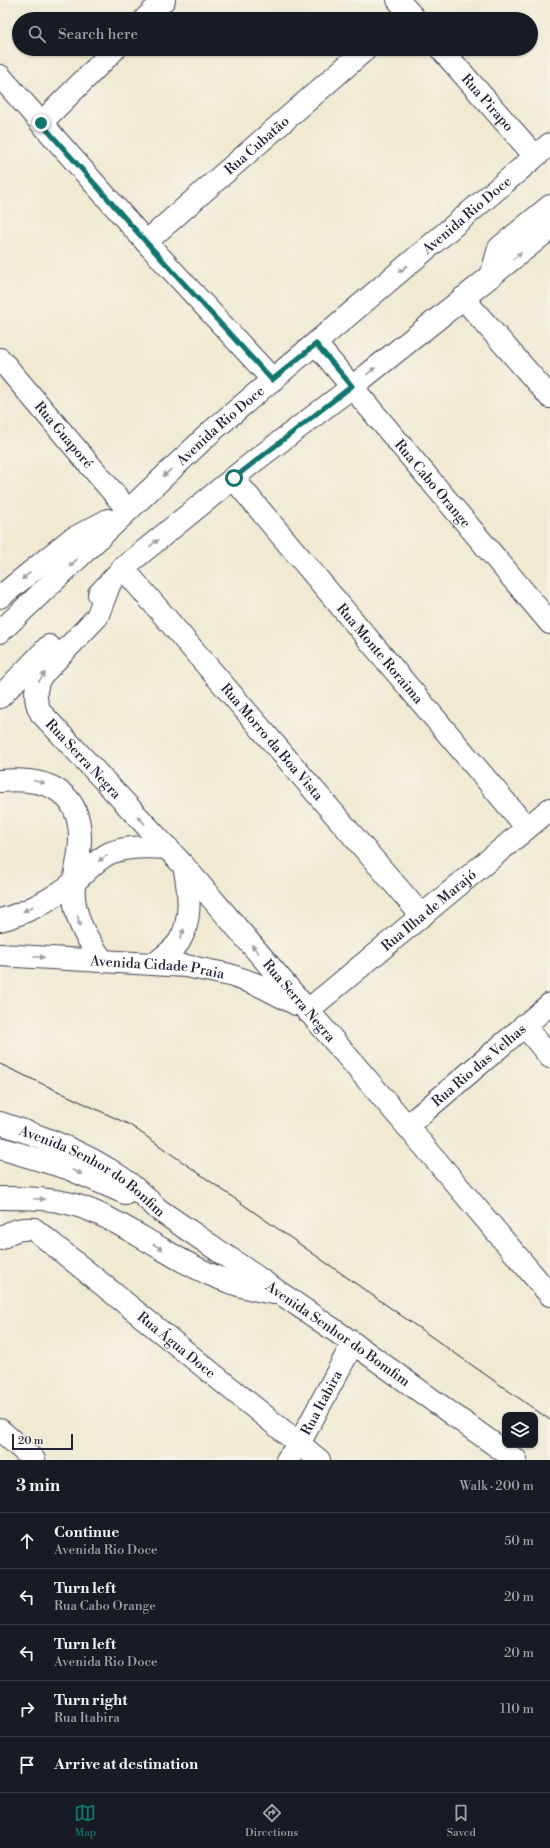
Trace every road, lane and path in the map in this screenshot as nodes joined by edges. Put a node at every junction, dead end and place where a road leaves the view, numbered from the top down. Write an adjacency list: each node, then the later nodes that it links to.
1 (164, 0): 2 (main road)
2 (153, 12)
3 (109, 56): 7 (main road)
4 (358, 56): 11 (main road, Rua Cubatão)
5 (448, 56): 8 (main road, Rua Pirapo)
6 (0, 76): 7 (main road)
7 (41, 123): 11 (main road)
8 (543, 150): 14 (main road, Avenida Rio Doce, one-way to 14)
9 (550, 206): 12 (main road)
10 (550, 229): 12 (main road, one-way to 10)
11 (146, 242): 16 (main road)
12 (491, 276): 13 (main road)
13 (463, 298): 17 (main road, one-way to 13); 18 (main road)
14 (316, 344): 16 (main road, Avenida Rio Doce); 17 (main road, Rua Cabo Orange)
15 (0, 359): 20 (main road, Rua Guaporé)
16 (272, 380): 20 (main road, Avenida Rio Doce, one-way to 20)
17 (352, 386): 19 (main road); 23 (main road, Rua Cabo Orange)
18 (550, 397)
19 (234, 478): 21 (main road, one-way to 19); 28 (main road, Rua Monte Roraima)
20 (128, 510): 22 (main road, one-way to 22); 24 (main road, Avenida Rio Doce, one-way to 24)
21 (116, 576): 25 (main road); 29 (main road, Rua Serra Negra, one-way to 21); 32 (main road, Rua Morro da Boa Vista)
22 (0, 598)
23 (550, 623)
24 (0, 632)
25 (0, 697)
26 (0, 781): 31 (main road, one-way to 31)
27 (550, 809): 28 (main road, Rua Ilha de Marajó)
28 (527, 828): 32 (main road, Rua Ilha de Marajó)
29 (168, 848): 30 (main road, Rua Serra Negra); 31 (main road, one-way to 31)
30 (184, 866): 36 (main road, one-way to 30); 38 (main road, Rua Serra Negra, one-way to 30)
31 (74, 883): 33 (main road, one-way to 33); 35 (main road, one-way to 35)
32 (422, 916): 38 (main road, Rua Ilha de Marajó)
33 (0, 920)
34 (0, 955): 35 (main road, Avenida Cidade Praia, one-way to 35)
35 (103, 961): 36 (main road, Avenida Cidade Praia)
36 (156, 963): 38 (main road, Avenida Cidade Praia)
37 (550, 1004): 39 (main road, Rua Rio das Velhas)
38 (307, 1011): 42 (main road, Rua Serra Negra)
39 (524, 1026): 40 (main road); 42 (main road, Rua Rio das Velhas)
40 (550, 1057)
41 (0, 1123): 45 (main road, Avenida Senhor do Bonfim)
42 (407, 1126): 48 (main road, Rua Serra Negra)
43 (0, 1148): 45 (main road, Avenida Senhor do Bonfim, one-way to 45)
44 (0, 1198): 47 (main road, one-way to 47)
45 (159, 1210): 47 (main road, Avenida Senhor do Bomfim)
46 (0, 1239): 51 (main road, Rua Água Doce)
47 (280, 1294): 49 (main road, Avenida Senhor do Bomfim)
48 (550, 1295)
49 (353, 1344): 51 (main road, Rua Itabira); 54 (main road, Avenida Senhor do Bomfim)
50 (0, 1430): 52 (main road)
51 (293, 1452): 53 (main road, Rua Água Doce)
52 (34, 1460)
53 (319, 1460)
54 (516, 1460)

